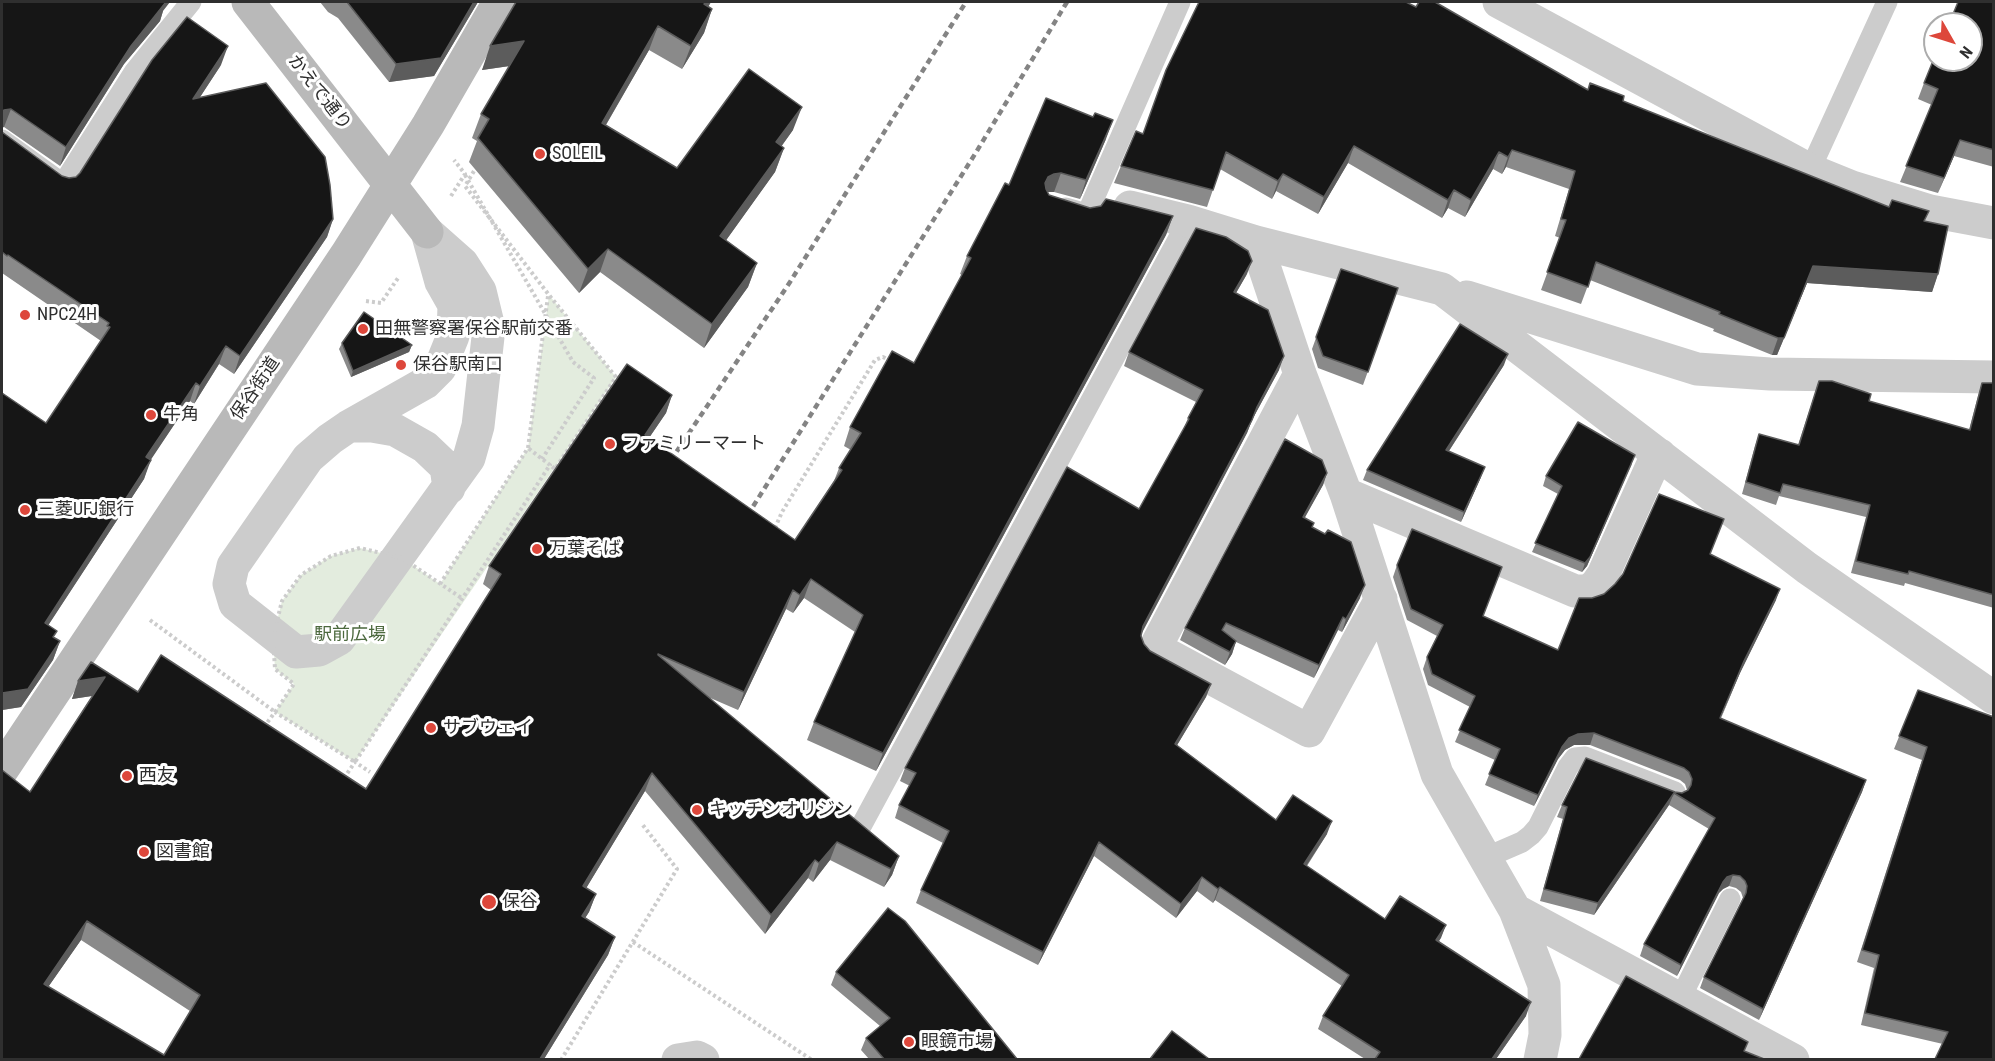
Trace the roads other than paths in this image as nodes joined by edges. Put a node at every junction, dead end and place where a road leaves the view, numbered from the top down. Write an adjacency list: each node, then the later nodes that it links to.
1 (191, 2): 7 (lane)
2 (248, 2): 9 (main road, かえで通り)
3 (499, 2): 9 (main road, 保谷街道)
4 (1180, 2): 10 (lane)
5 (1499, 2): 8 (street)
6 (1887, 2): 8 (lane)
7 (2, 140)
8 (1810, 170): 13 (street)
9 (390, 185): 14 (main road, かえで通り); 25 (main road, 保谷街道)
10 (1100, 199): 11 (lane); 12 (street)
11 (1051, 204)
12 (1188, 221): 15 (street); 27 (lane)
13 (1994, 224)
14 (427, 232): 19 (street); 21 (street)
15 (1256, 242): 16 (street); 17 (street)
16 (1442, 289): 18 (street); 20 (street)
17 (1300, 374): 22 (street); 23 (street)
18 (1994, 377)
19 (349, 426): 21 (street); 21 (street)
20 (1660, 455): 22 (street); 24 (street)
21 (449, 488)
22 (1346, 494): 23 (street)
23 (1381, 599): 28 (street)
24 (1994, 698)
25 (3, 764)
26 (1675, 792): 28 (lane)
27 (860, 830)
28 (1485, 858): 30 (street)
29 (1730, 899): 31 (lane)
30 (1515, 910): 31 (street); 34 (street)
31 (1680, 999): 35 (street)
32 (678, 1059): 33 (street)
33 (703, 1059)
34 (1540, 1059)
35 (1793, 1059)

